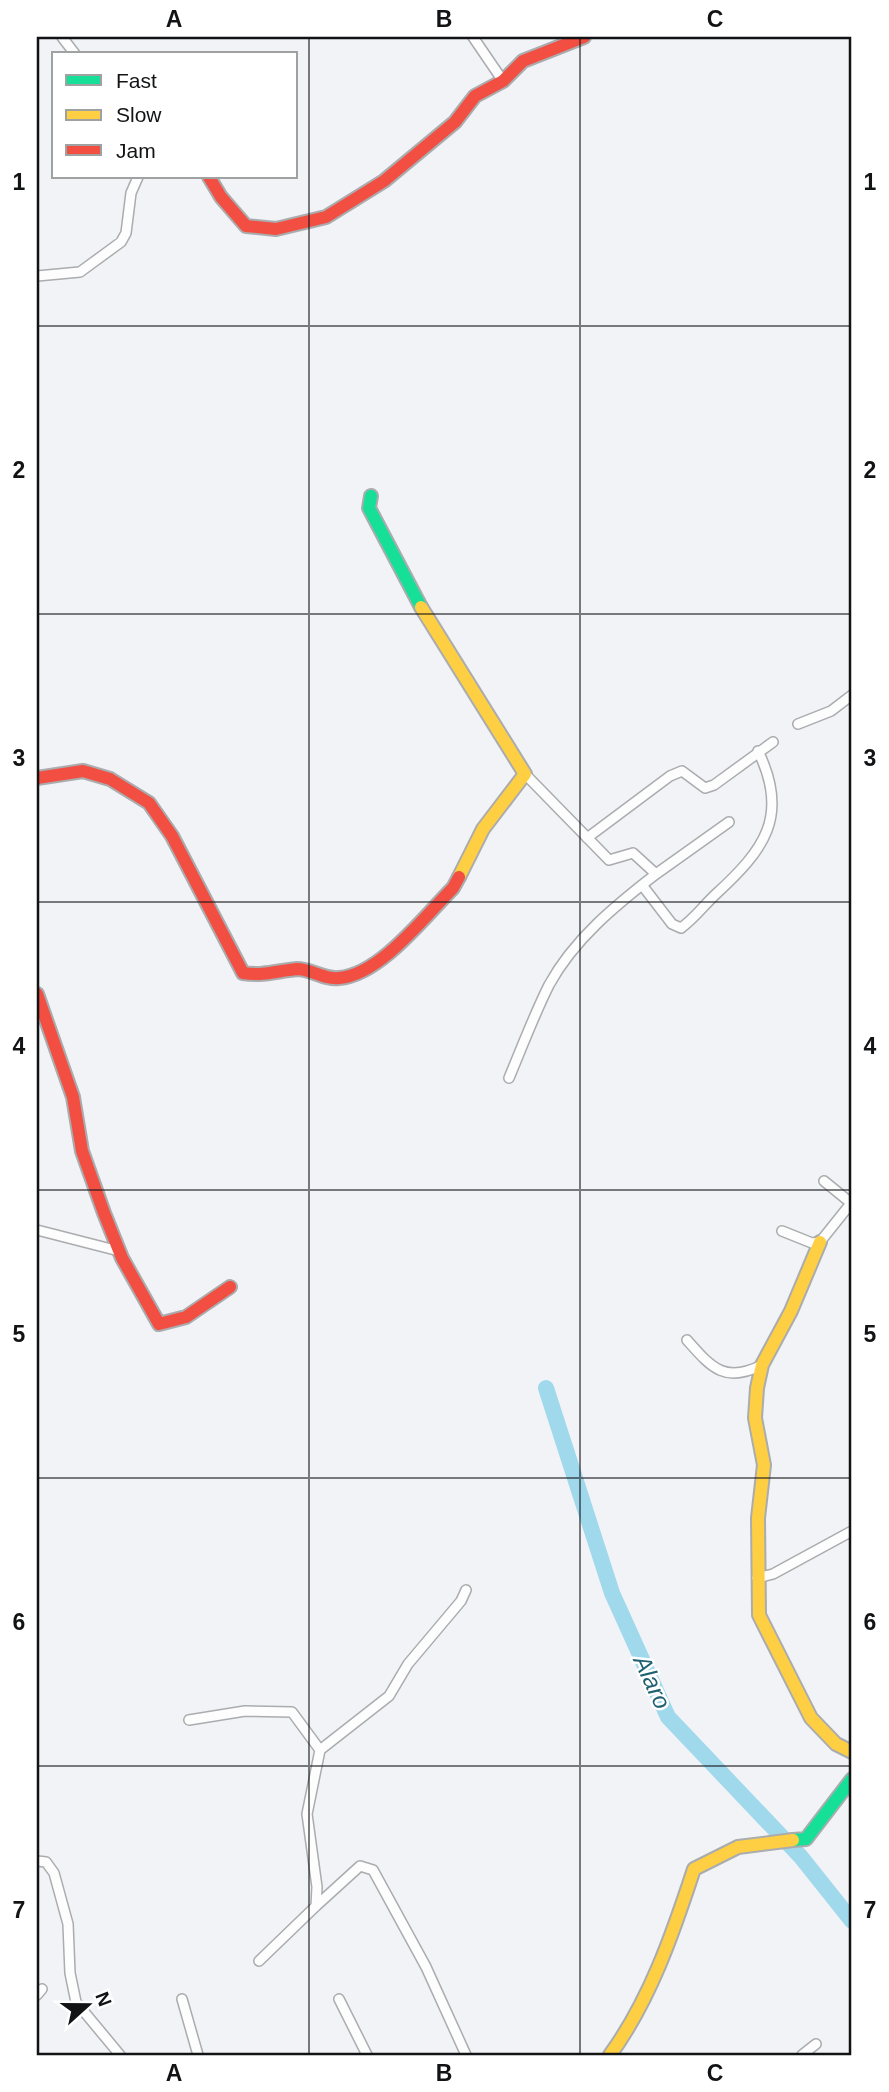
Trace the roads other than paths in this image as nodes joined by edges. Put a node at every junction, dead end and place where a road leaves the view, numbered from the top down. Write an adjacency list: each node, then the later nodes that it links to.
1 (62, 37): 4 (street)
2 (473, 37): 5 (street)
3 (584, 37): 5 (street)
4 (73, 52)
5 (503, 80): 7 (street)
6 (138, 178): 8 (street)
7 (210, 178)
8 (37, 276)
9 (370, 496): 14 (street)
10 (852, 695): 11 (street)
11 (797, 723)
12 (773, 742): 13 (street)
13 (758, 751): 17 (street); 19 (street)
14 (525, 774): 15 (street); 17 (street)
15 (37, 778)
16 (729, 822): 18 (street)
17 (587, 838): 18 (street)
18 (656, 874): 19 (street)
19 (642, 885): 21 (street)
20 (37, 994): 27 (street)
21 (509, 1078)
22 (824, 1181): 23 (street)
23 (852, 1203): 26 (street)
24 (37, 1230): 27 (street)
25 (782, 1231): 26 (street)
26 (820, 1242): 30 (street)
27 (119, 1251): 28 (street)
28 (230, 1287)
29 (687, 1340): 30 (street)
30 (762, 1365): 32 (street)
31 (852, 1531): 32 (street)
32 (757, 1578): 36 (street)
33 (466, 1590): 35 (street)
34 (189, 1720): 35 (street)
35 (320, 1750): 39 (street)
36 (852, 1752)
37 (852, 1779): 48 (street)
38 (37, 1861): 44 (street)
39 (316, 1906): 40 (street); 47 (street)
40 (259, 1961)
41 (182, 1999): 45 (street)
42 (339, 1999): 46 (street)
43 (816, 2044): 49 (street)
44 (120, 2055)
45 (198, 2055)
46 (367, 2055)
47 (466, 2055)
48 (610, 2055)
49 (802, 2055)

